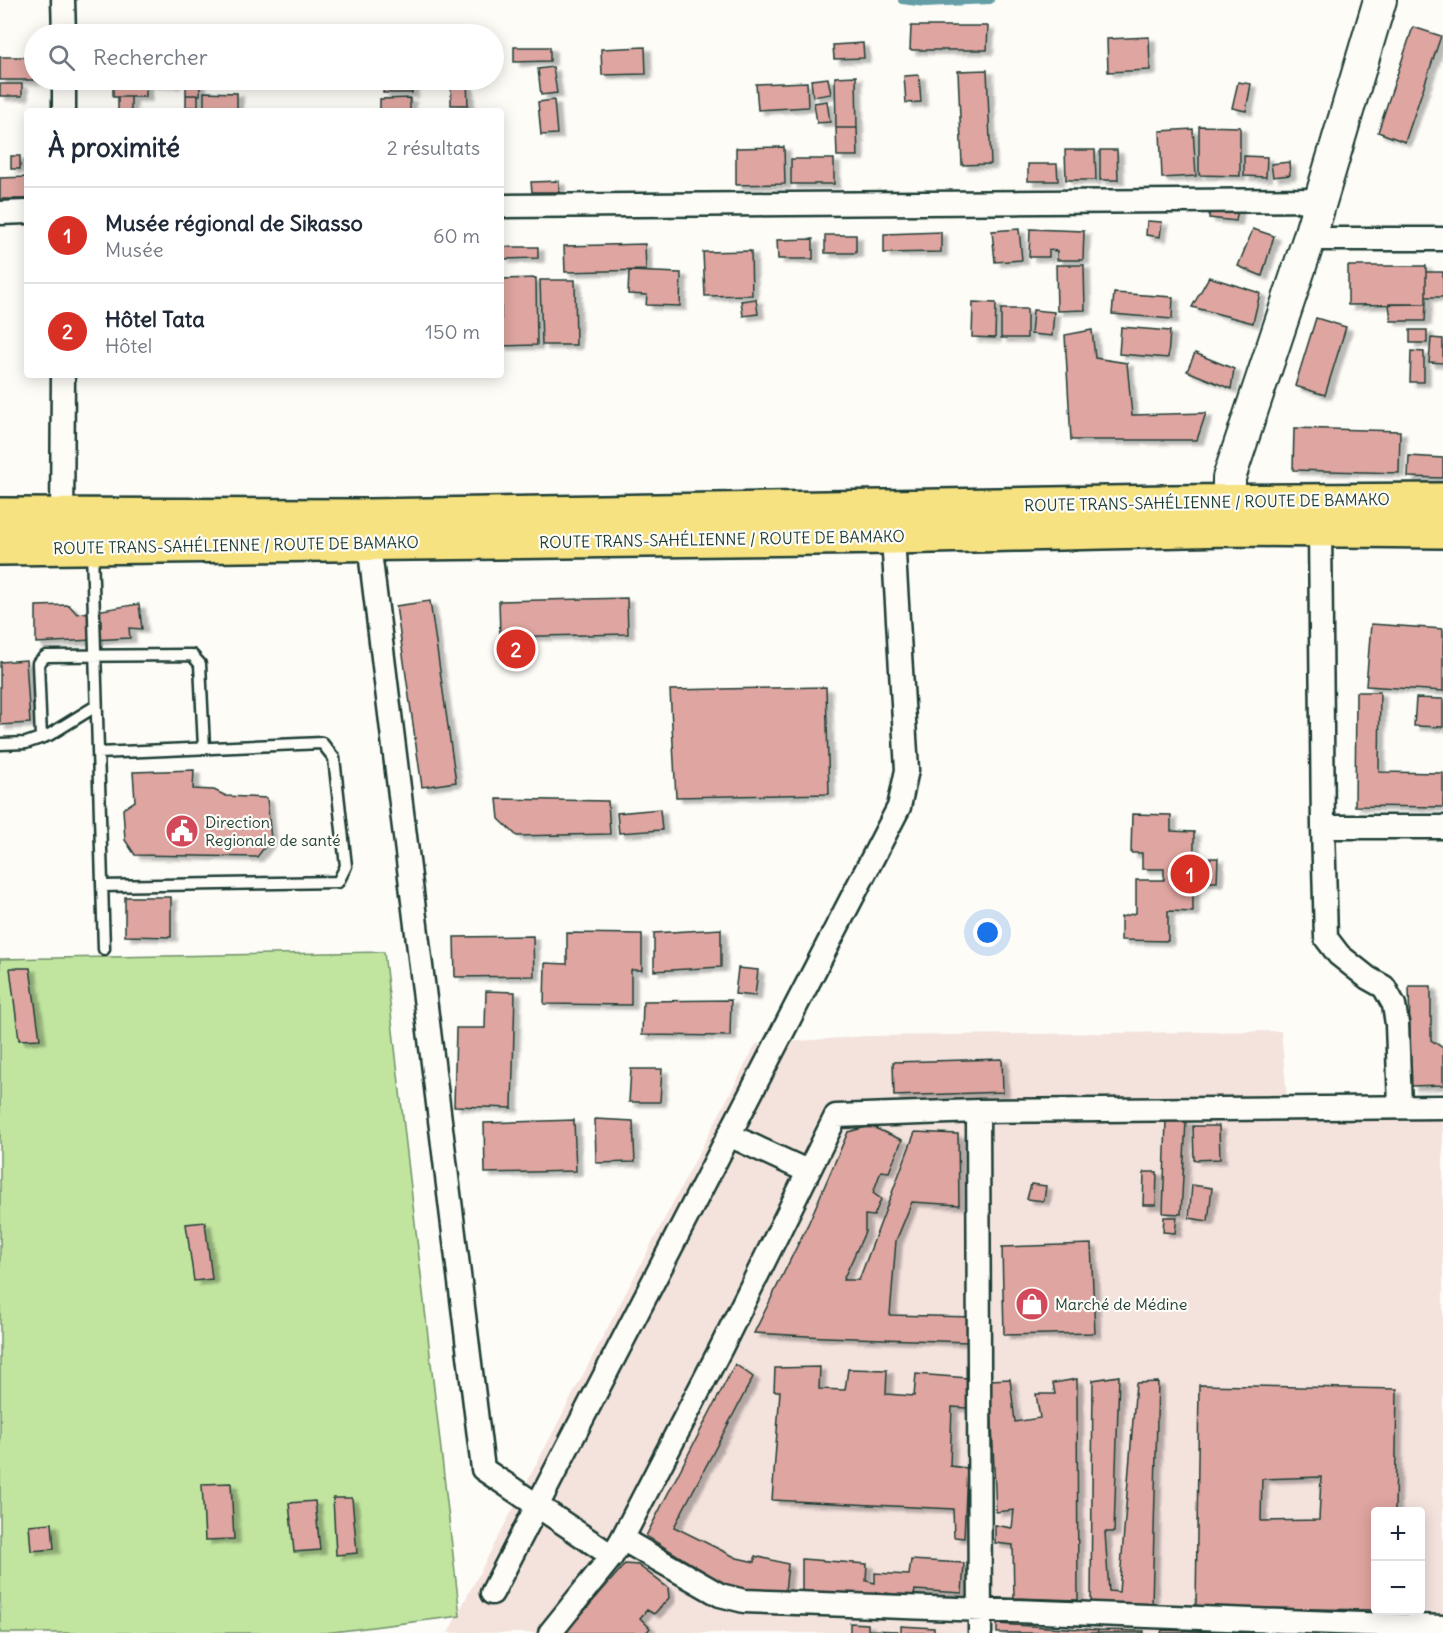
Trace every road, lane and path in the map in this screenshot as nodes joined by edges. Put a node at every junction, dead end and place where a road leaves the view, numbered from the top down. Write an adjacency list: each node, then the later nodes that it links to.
1 (63, 0): 3 (street)
2 (1380, 0): 6 (main road)
3 (63, 24)
4 (64, 90): 5 (street)
5 (64, 108)
6 (1321, 200): 7 (street); 10 (main road)
7 (504, 206)
8 (24, 212): 9 (street)
9 (0, 213)
10 (1309, 238): 11 (street); 15 (main road)
11 (1443, 239)
12 (63, 378): 18 (street)
13 (1443, 500): 15 (highway, ROUTE TRANS-SAHÉLIENNE / ROUTE DE BAMAKO)
14 (0, 515): 18 (highway, ROUTE TRANS-SAHÉLIENNE / ROUTE DE BAMAKO)
15 (1228, 515): 16 (highway, ROUTE TRANS-SAHÉLIENNE / ROUTE DE BAMAKO); 17 (highway, ROUTE TRANS-SAHÉLIENNE / ROUTE DE BAMAKO); 20 (highway, ROUTE TRANS-SAHÉLIENNE / ROUTE DE BAMAKO)
16 (369, 530): 18 (highway, ROUTE TRANS-SAHÉLIENNE / ROUTE DE BAMAKO); 20 (highway, ROUTE TRANS-SAHÉLIENNE / ROUTE DE BAMAKO); 37 (street)
17 (1320, 530): 19 (highway, ROUTE TRANS-SAHÉLIENNE / ROUTE DE BAMAKO); 28 (street)
18 (82, 531): 21 (highway, ROUTE TRANS-SAHÉLIENNE / ROUTE DE BAMAKO); 22 (lane)
19 (1443, 531)
20 (893, 537): 35 (street)
21 (0, 548)
22 (94, 656): 23 (lane); 24 (lane); 26 (lane)
23 (96, 706): 24 (lane); 27 (lane)
24 (41, 738): 25 (lane)
25 (0, 744)
26 (204, 748): 27 (lane); 30 (lane)
27 (98, 753): 30 (lane)
28 (1323, 827): 29 (street); 32 (street)
29 (1443, 827)
30 (102, 886): 31 (lane)
31 (104, 949)
32 (1400, 1107): 33 (street); 34 (street)
33 (1443, 1107)
34 (978, 1112): 36 (street); 40 (street)
35 (729, 1135): 36 (street); 37 (street)
36 (807, 1171): 38 (street)
37 (537, 1506): 38 (street); 39 (street)
38 (617, 1547): 40 (street); 42 (street)
39 (492, 1593)
40 (980, 1609): 41 (street); 43 (street)
41 (1443, 1627)
42 (550, 1633)
43 (980, 1633)

